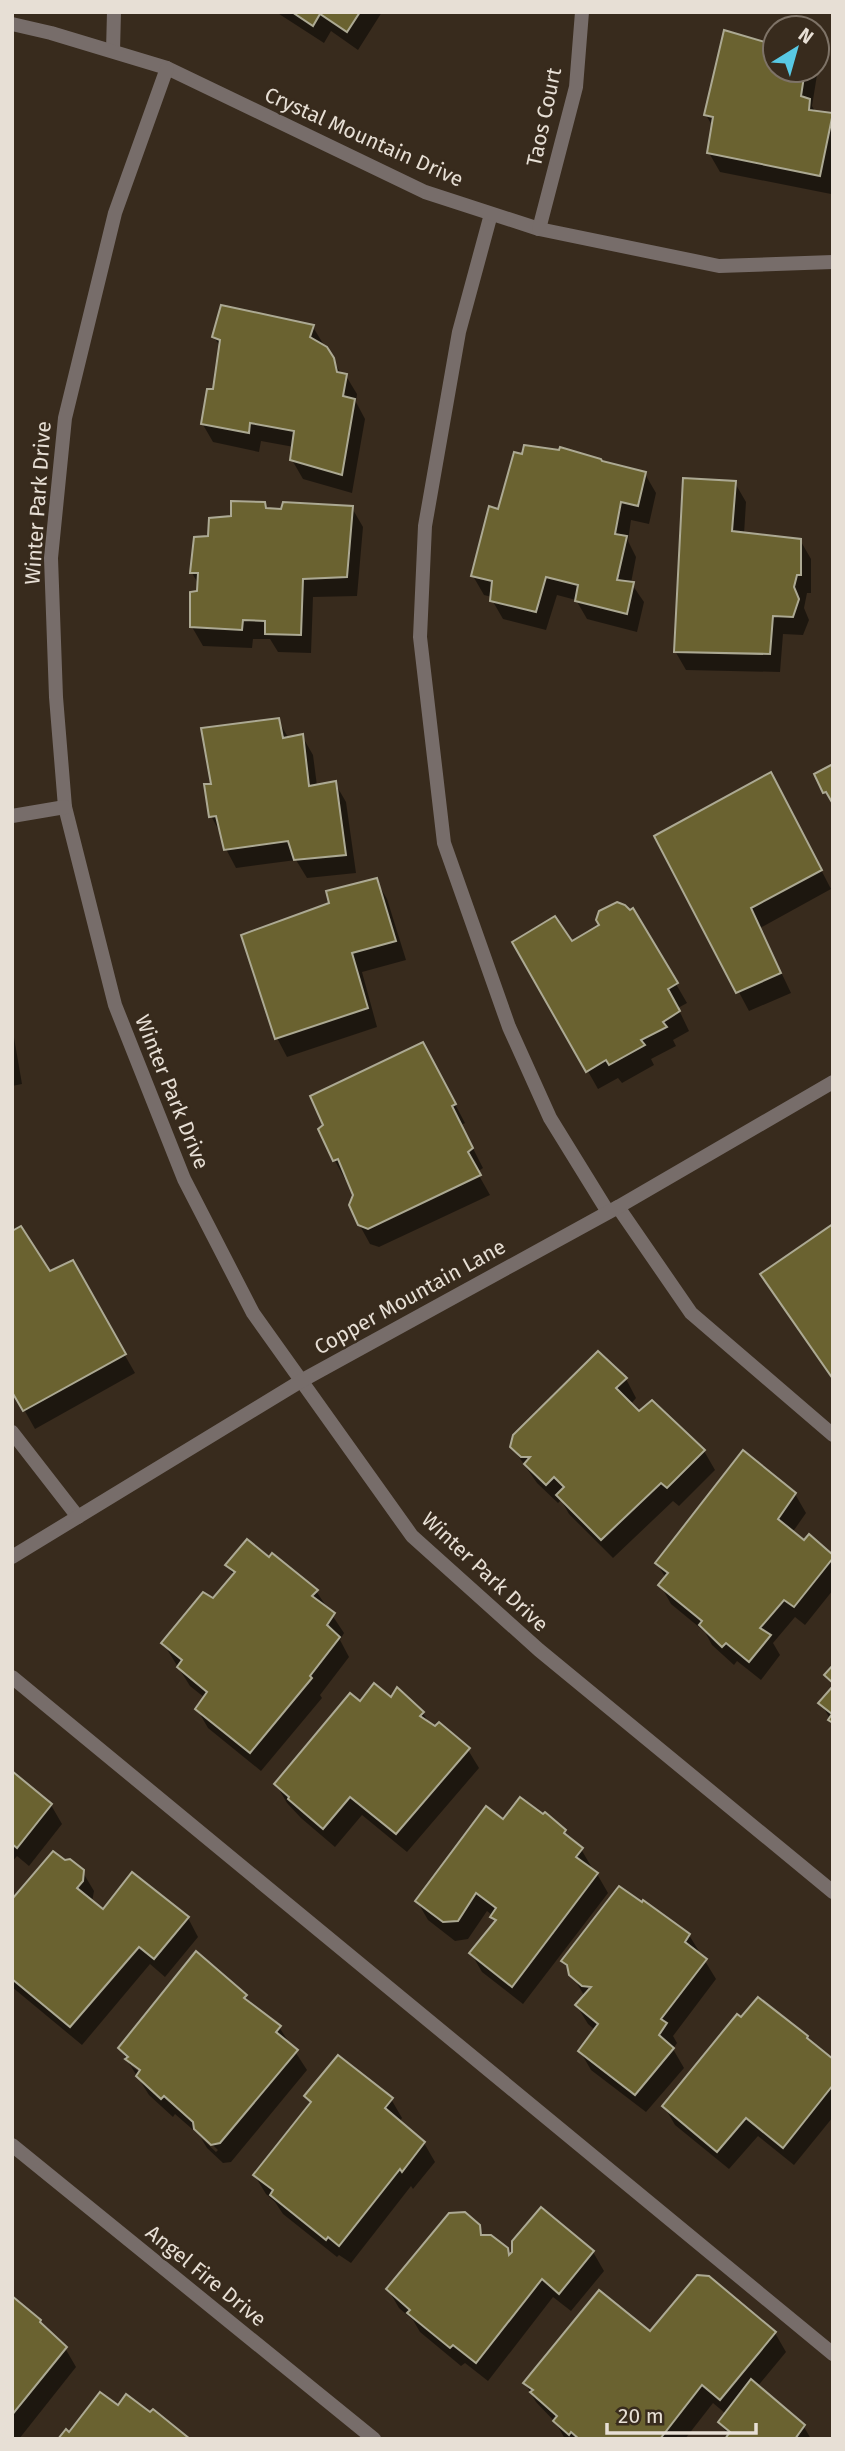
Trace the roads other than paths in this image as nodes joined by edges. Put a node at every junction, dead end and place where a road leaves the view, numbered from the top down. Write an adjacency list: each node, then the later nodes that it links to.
1 (114, 12): 4 (street)
2 (582, 12): 7 (street, Taos Court)
3 (12, 24): 4 (street, Crystal Mountain Drive)
4 (113, 51): 5 (street, Crystal Mountain Drive)
5 (167, 68): 6 (street, Crystal Mountain Drive); 9 (street, Winter Park Drive)
6 (492, 214): 7 (street, Crystal Mountain Drive); 12 (street)
7 (539, 229): 8 (street, Crystal Mountain Drive)
8 (833, 262)
9 (65, 807): 10 (street); 13 (street, Winter Park Drive)
10 (12, 816)
11 (833, 1082): 12 (street, Copper Mountain Lane)
12 (613, 1209): 13 (street, Copper Mountain Lane); 15 (street)
13 (301, 1381): 16 (street, Copper Mountain Lane); 19 (street, Winter Park Drive)
14 (12, 1432): 16 (street)
15 (833, 1435)
16 (78, 1517): 17 (street, Copper Mountain Lane)
17 (12, 1557)
18 (12, 1677): 21 (street)
19 (833, 1892)
20 (12, 2145): 22 (street, Angel Fire Drive)
21 (833, 2354)
22 (374, 2439)

